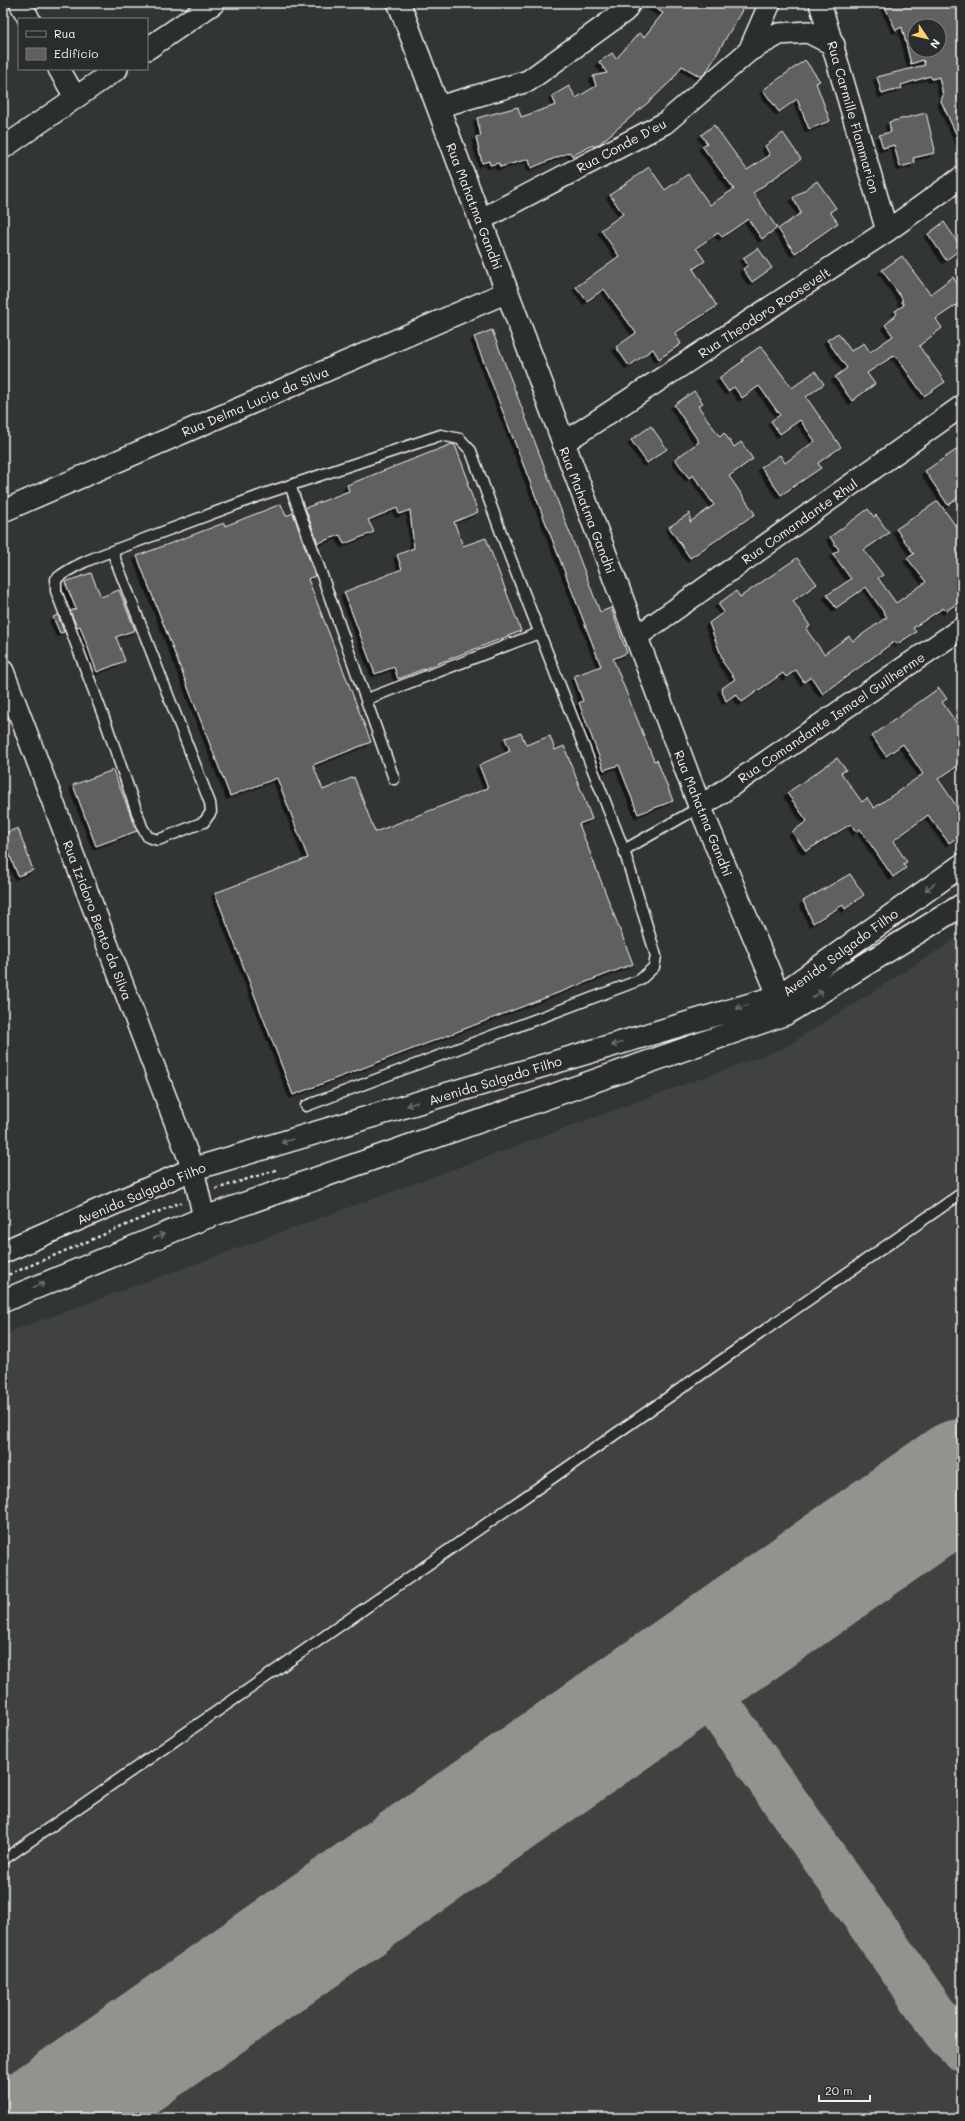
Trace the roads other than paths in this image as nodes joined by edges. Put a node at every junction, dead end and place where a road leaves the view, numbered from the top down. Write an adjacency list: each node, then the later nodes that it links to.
1 (20, 3): 7 (street)
2 (214, 3): 9 (street)
3 (398, 3): 14 (street, Rua Mahatma Gandhi)
4 (770, 3): 10 (street, Rua Conde D'eu)
5 (820, 3): 8 (street, Rua Carmille Flammarion)
6 (621, 6): 14 (street)
7 (28, 18)
8 (834, 45): 10 (street, Rua Conde D'eu); 18 (street, Rua Carmille Flammarion)
9 (148, 47)
10 (750, 51): 17 (street, Rua Conde D'eu)
11 (60, 70): 13 (street)
12 (116, 70): 13 (street)
13 (75, 97): 15 (street)
14 (438, 107): 17 (street, Rua Mahatma Gandhi)
15 (3, 148)
16 (962, 177): 18 (street, Rua Theodoro Roosevelt)
17 (480, 220): 19 (street, Rua Mahatma Gandhi)
18 (887, 231): 21 (street, Rua Theodoro Roosevelt)
19 (507, 292): 21 (street, Rua Mahatma Gandhi); 23 (street, Rua Delma Lucia da Silva)
20 (962, 406): 27 (street, Rua Comandante Rhul)
21 (564, 443): 27 (street, Rua Mahatma Gandhi)
22 (290, 485): 24 (lane); 26 (lane); 29 (lane)
23 (3, 511)
24 (112, 551): 24 (lane)
25 (962, 628): 31 (street, Rua Comandante Ismael Guilherme)
26 (539, 633): 29 (lane); 32 (lane)
27 (636, 636): 31 (street, Rua Mahatma Gandhi)
28 (3, 671): 37 (street, Rua Izidoro Bento da Silva)
29 (367, 700): 30 (lane)
30 (394, 779)
31 (700, 807): 32 (lane); 35 (street, Rua Mahatma Gandhi)
32 (624, 850): 36 (lane)
33 (962, 865): 35 (street, Avenida Salgado Filho, one-way to 35)
34 (962, 905): 35 (street, Avenida Salgado Filho, one-way to 34)
35 (782, 1005): 37 (street, Avenida Salgado Filho, one-way to 37); 39 (street)
36 (306, 1106)
37 (193, 1169): 39 (street, Rua Izidoro Bento da Silva); 40 (street, Avenida Salgado Filho)
38 (962, 1193): 42 (lane)
39 (204, 1218): 41 (street, one-way to 39)
40 (3, 1252)
41 (3, 1301)
42 (3, 1860)

